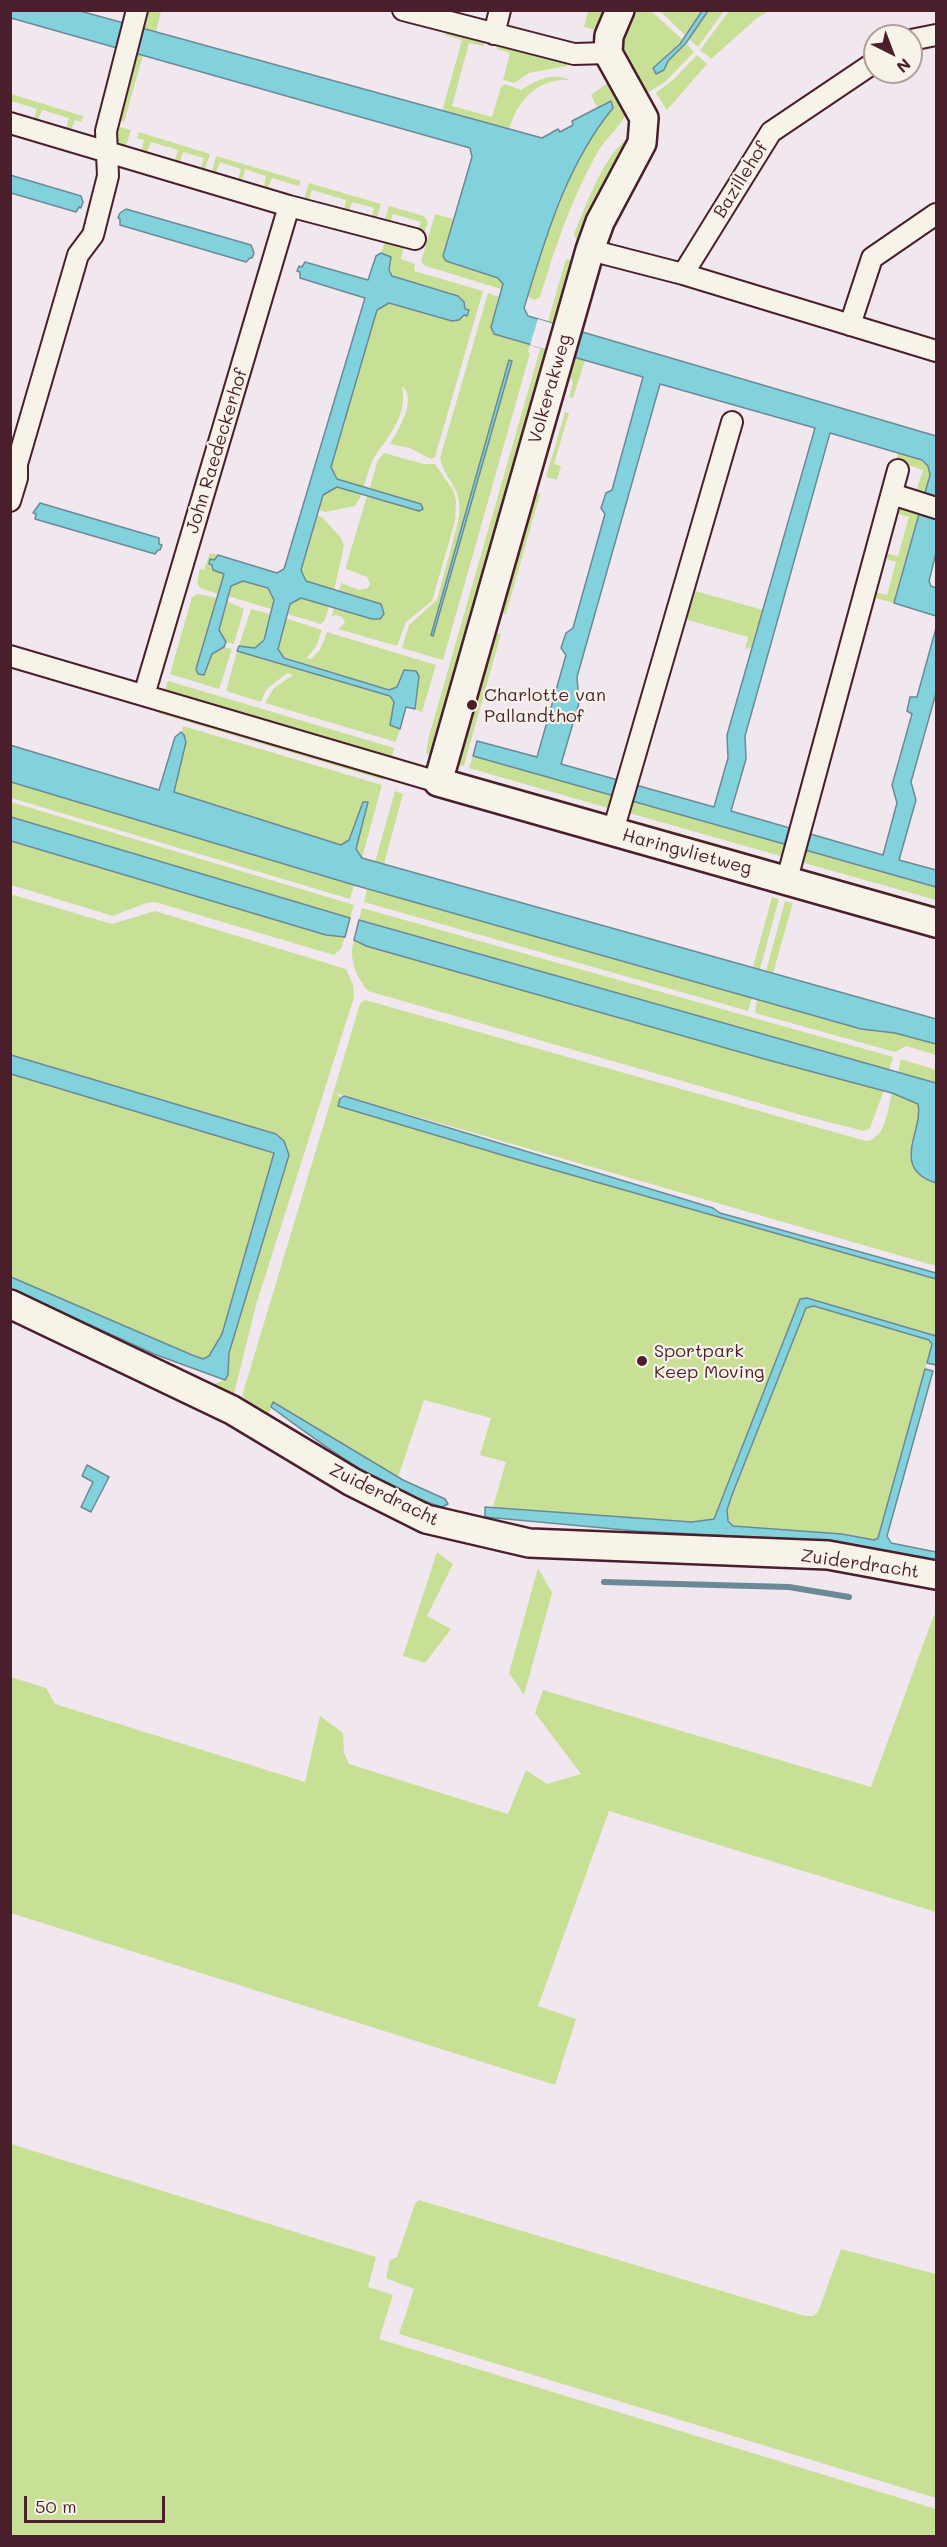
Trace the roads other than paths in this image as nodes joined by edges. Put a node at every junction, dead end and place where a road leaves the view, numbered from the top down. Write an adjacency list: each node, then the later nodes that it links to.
1 (403, 10): 5 (street)
2 (500, 10): 5 (street)
3 (620, 10): 6 (street)
4 (136, 15): 9 (street)
5 (494, 34): 6 (street)
6 (608, 53): 13 (street, Volkerakweg)
7 (863, 70): 14 (street, Bazillehof)
8 (10, 123): 9 (street)
9 (107, 151): 10 (street); 20 (street)
10 (289, 206): 12 (street); 23 (street, John Raedeckerhof)
11 (936, 214): 15 (street)
12 (415, 239)
13 (590, 250): 14 (street); 24 (street, Volkerakweg)
14 (683, 274): 15 (street)
15 (850, 325): 16 (street)
16 (936, 351)
17 (732, 422): 25 (street)
18 (898, 470): 19 (street)
19 (892, 494): 21 (street); 26 (street)
20 (10, 501)
21 (936, 508)
22 (10, 656): 23 (street)
23 (144, 695): 24 (street)
24 (438, 782): 25 (street, Haringvlietweg)
25 (616, 820): 26 (street, Haringvlietweg)
26 (789, 868): 27 (street, Haringvlietweg)
27 (936, 923)
28 (10, 1304): 29 (street, Zuiderdracht)
29 (936, 1575)

